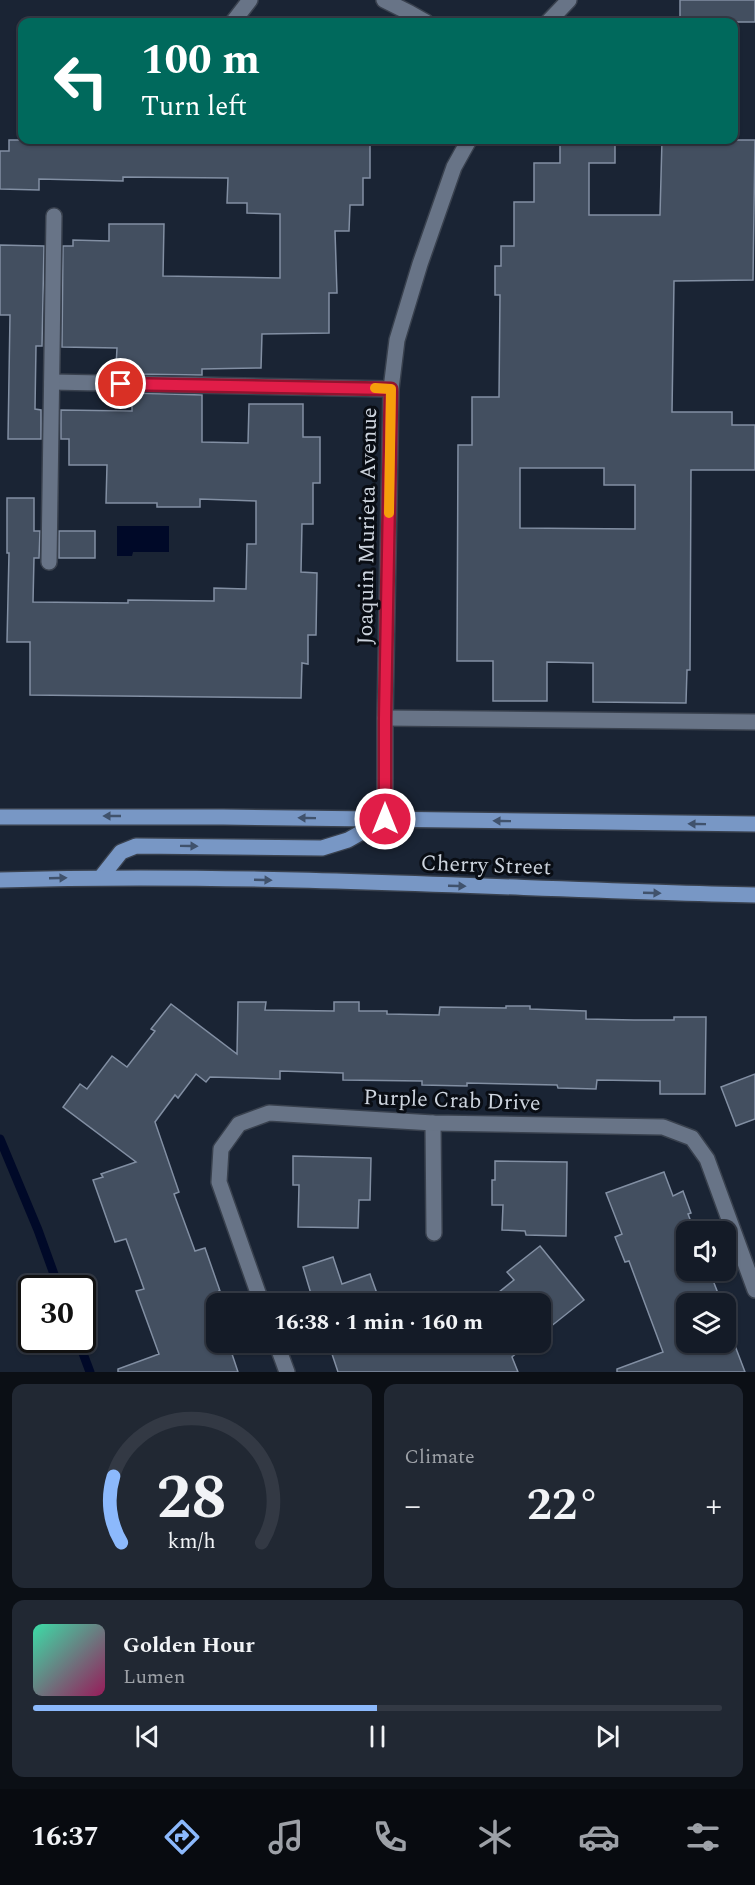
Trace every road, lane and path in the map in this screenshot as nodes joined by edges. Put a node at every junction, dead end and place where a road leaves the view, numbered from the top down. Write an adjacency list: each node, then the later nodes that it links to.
1 (250, 0): 4 (street)
2 (384, 0): 5 (street)
3 (569, 0): 6 (street)
4 (236, 18)
5 (419, 18)
6 (552, 18)
7 (467, 144): 10 (street, Joaquin Murieta Avenue)
8 (54, 216): 9 (street)
9 (52, 382): 10 (street); 11 (street)
10 (391, 389): 12 (street, Joaquin Murieta Avenue)
11 (49, 562)
12 (385, 718): 13 (street); 15 (street, Joaquin Murieta Avenue)
13 (755, 722)
14 (0, 817): 15 (main road, Cherry Street, one-way to 14)
15 (385, 819): 16 (main road, Cherry Street, one-way to 15); 17 (main road, one-way to 15)
16 (755, 825)
17 (102, 876): 18 (main road, Cherry Street, one-way to 17); 19 (main road, Cherry Street, one-way to 19)
18 (0, 880)
19 (755, 895)
20 (434, 1123): 21 (street); 22 (street, Purple Crab Drive); 23 (street, Purple Crab Drive)
21 (434, 1233)
22 (755, 1290)
23 (258, 1293)
24 (280, 1353): 25 (street)
25 (287, 1372)

